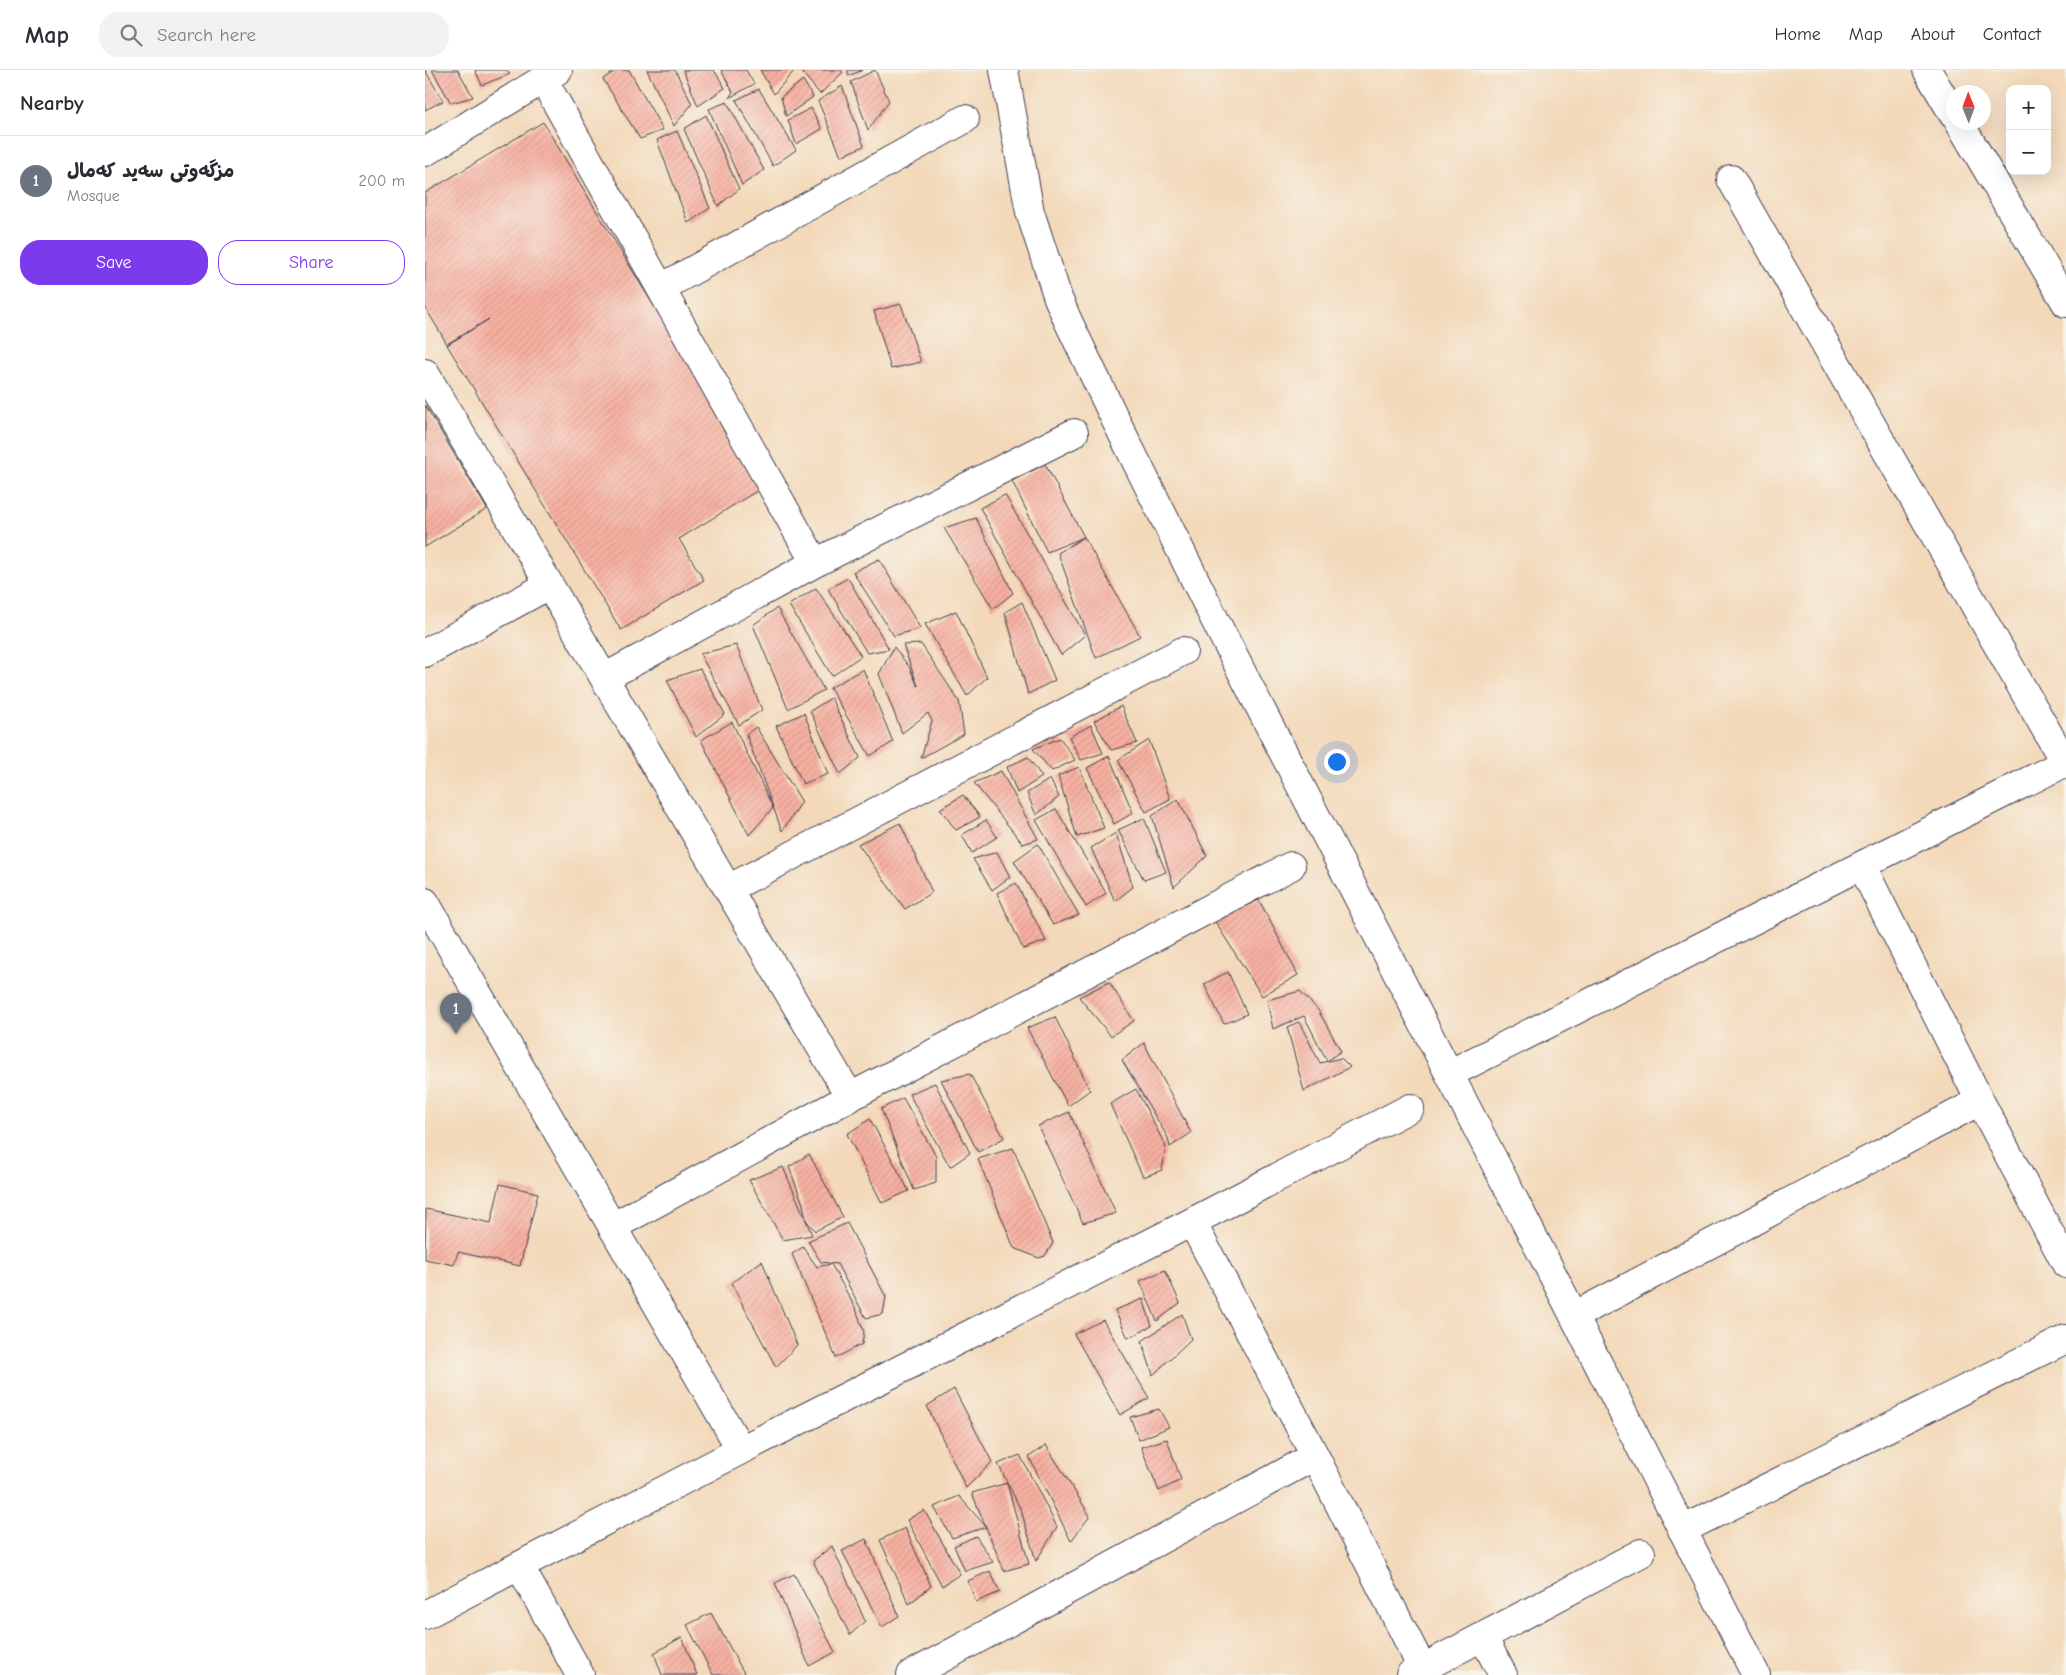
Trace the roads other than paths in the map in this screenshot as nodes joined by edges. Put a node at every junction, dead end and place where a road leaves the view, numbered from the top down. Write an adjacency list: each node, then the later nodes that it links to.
1 (1004, 70): 23 (street)
2 (1927, 70): 4 (street)
3 (551, 74): 7 (street); 9 (street)
4 (1946, 102)
5 (965, 119): 9 (street)
6 (1964, 130): 10 (street)
7 (425, 152)
8 (1731, 179): 18 (street)
9 (661, 288): 13 (street)
10 (2066, 303)
11 (425, 374): 14 (street)
12 (1073, 433): 13 (street)
13 (815, 563): 17 (street)
14 (549, 585): 16 (street); 17 (street)
15 (1183, 651): 21 (street)
16 (425, 653)
17 (604, 678): 21 (street)
18 (2065, 763): 20 (street)
19 (1291, 866): 24 (street)
20 (1862, 866): 23 (street); 25 (street)
21 (728, 889): 24 (street)
22 (425, 902): 28 (street)
23 (1449, 1074): 30 (street)
24 (850, 1097): 28 (street)
25 (1980, 1101): 29 (street); 30 (street)
26 (1410, 1108): 27 (street)
27 (1192, 1222): 32 (street); 33 (street)
28 (612, 1227): 32 (street)
29 (2066, 1264)
30 (1574, 1316): 34 (street)
31 (2066, 1339): 34 (street)
32 (741, 1450): 36 (street)
33 (1315, 1456): 39 (street); 41 (street)
34 (1682, 1530): 43 (street)
35 (1641, 1553): 38 (street)
36 (520, 1567): 37 (street); 40 (street)
37 (425, 1615)
38 (1483, 1637): 39 (street); 42 (street)
39 (1416, 1672)
40 (580, 1675)
41 (911, 1675)
42 (1503, 1675)
43 (1756, 1675)

